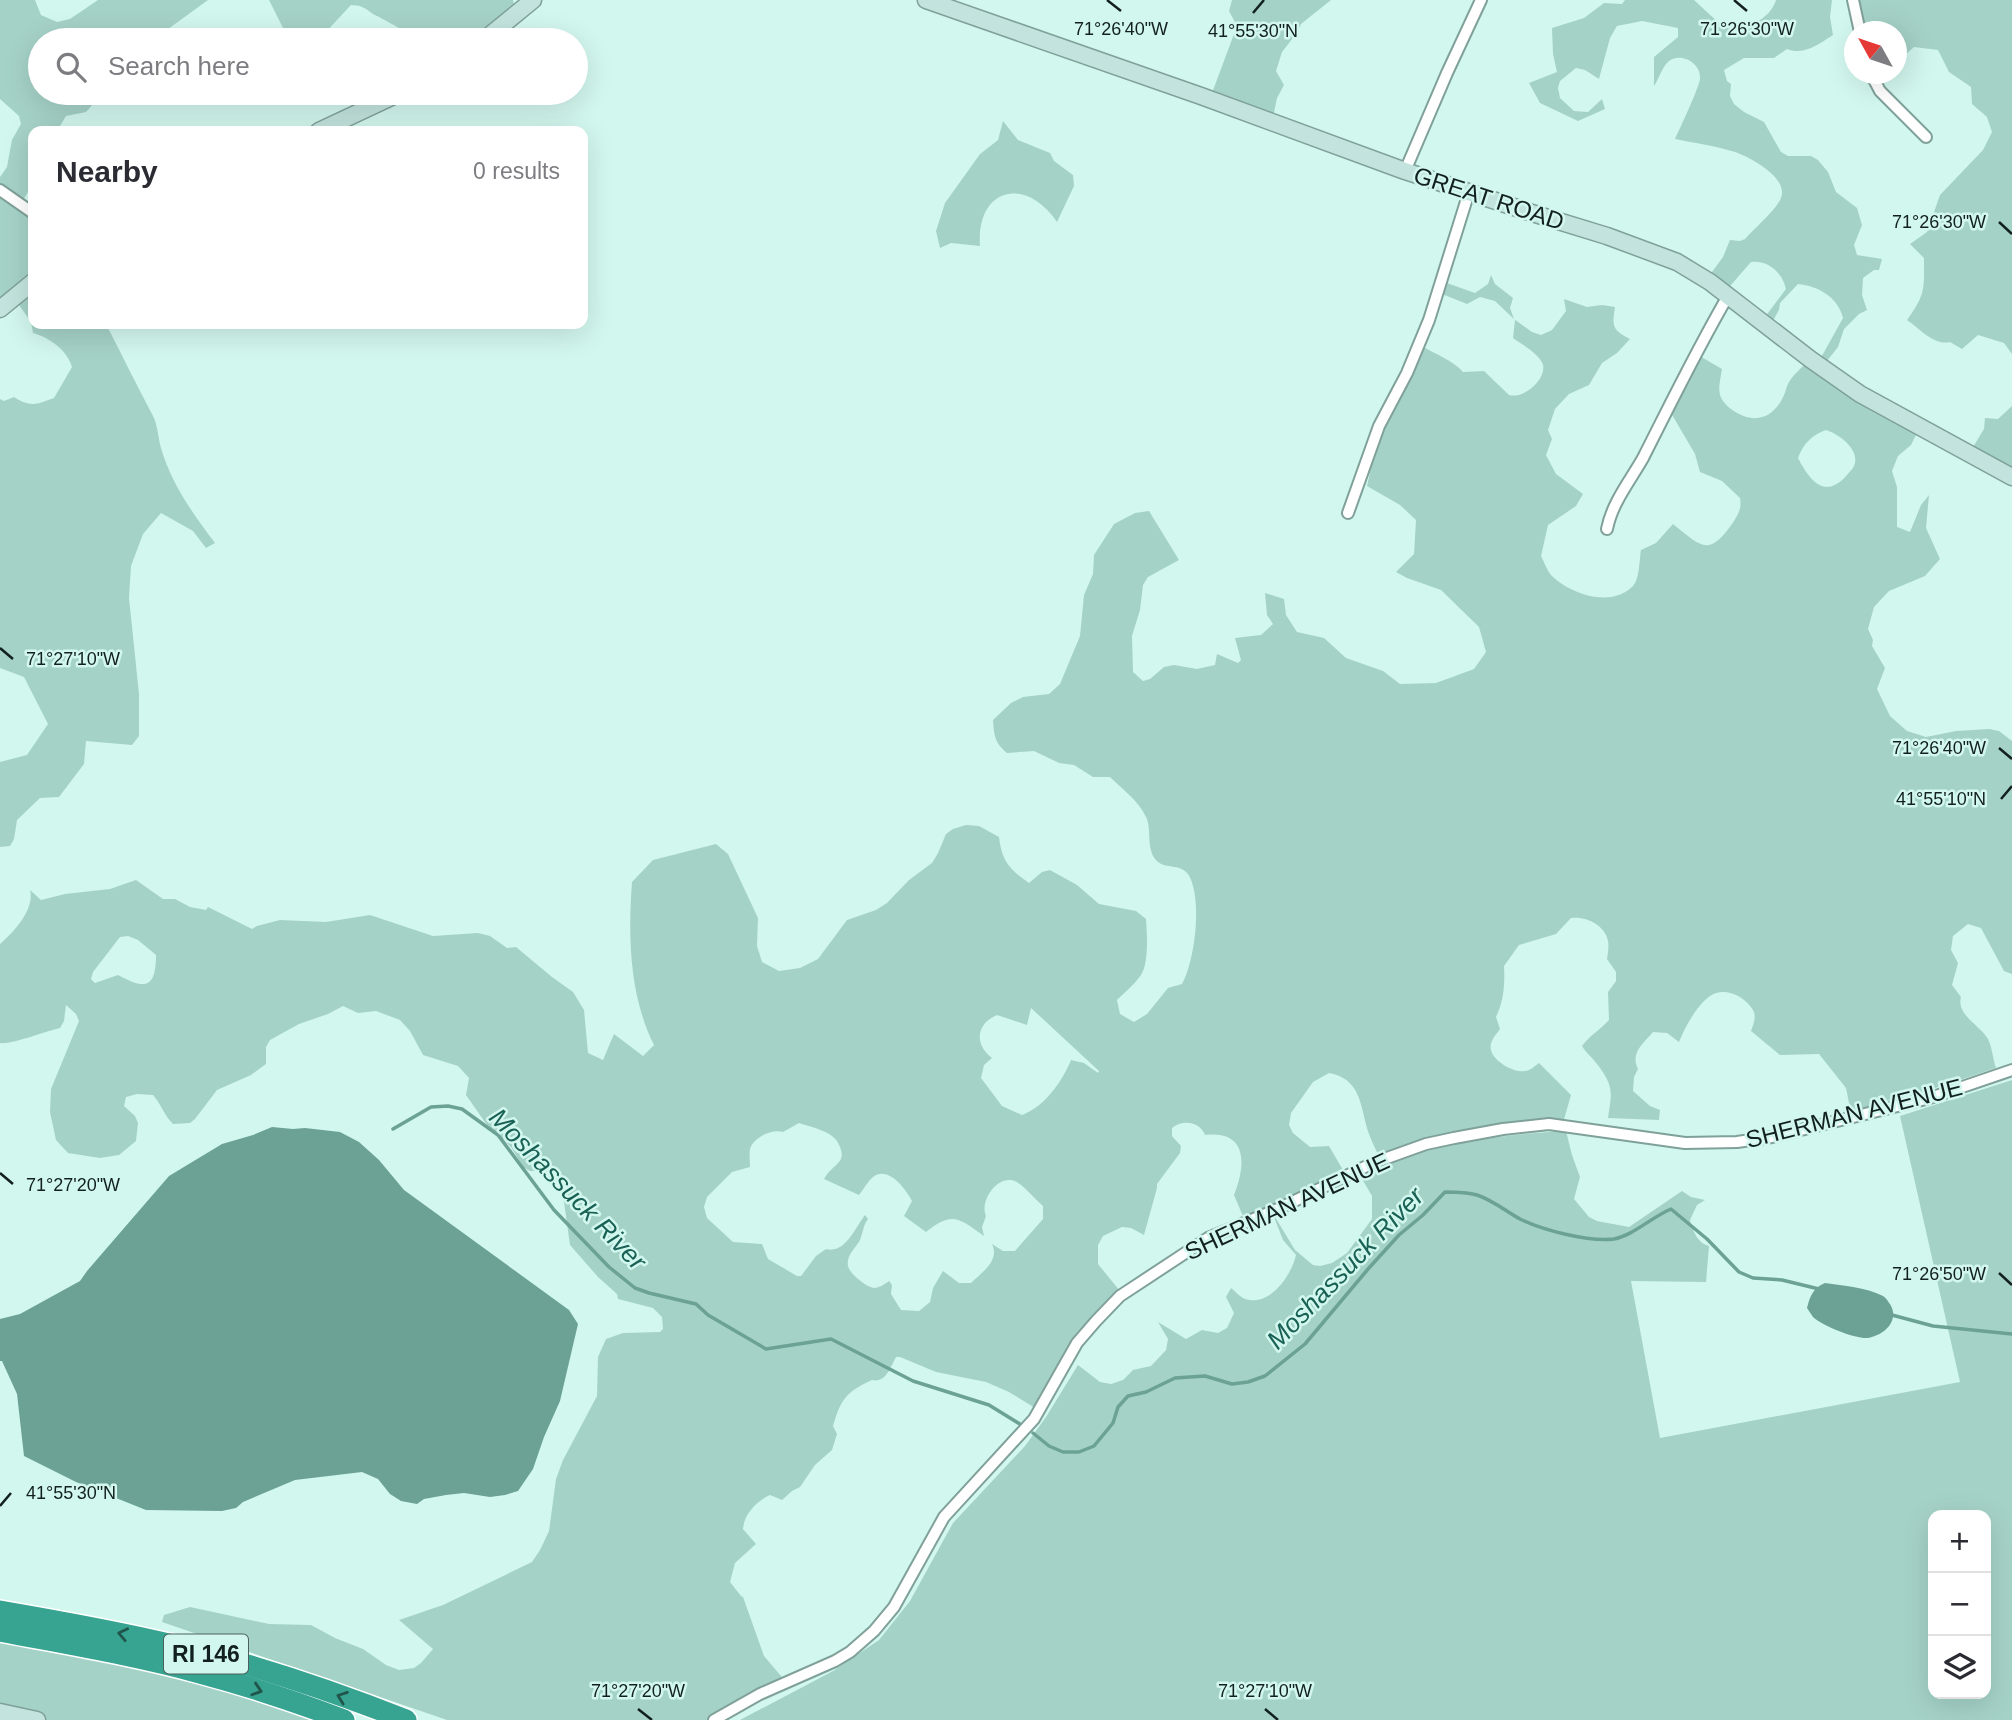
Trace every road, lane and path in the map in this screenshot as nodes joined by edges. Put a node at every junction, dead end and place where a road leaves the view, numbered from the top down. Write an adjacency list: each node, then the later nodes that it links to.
1 (533, 0): 6 (street)
2 (926, 0): 11 (street, GREAT ROAD)
3 (1481, 0): 11 (street)
4 (1853, 0): 5 (street)
5 (1858, 21)
6 (499, 28)
7 (1876, 84): 10 (street)
8 (374, 105): 9 (street)
9 (330, 126)
10 (1926, 137)
11 (1405, 171): 13 (street, GREAT ROAD)
12 (0, 190): 14 (street)
13 (1469, 192): 16 (street, GREAT ROAD); 19 (street)
14 (28, 210)
15 (28, 286): 17 (street)
16 (1728, 296): 18 (street, GREAT ROAD); 20 (street)
17 (0, 309)
18 (2012, 477)
19 (1348, 513)
20 (1607, 529)
21 (2012, 1070): 28 (street, SHERMAN AVENUE)
22 (0, 1611): 27 (highway, RI 146, one-way to 22)
23 (0, 1631): 26 (highway, RI 146, one-way to 26)
24 (0, 1712): 25 (street)
25 (37, 1720)
26 (344, 1720)
27 (406, 1720)
28 (714, 1720)

